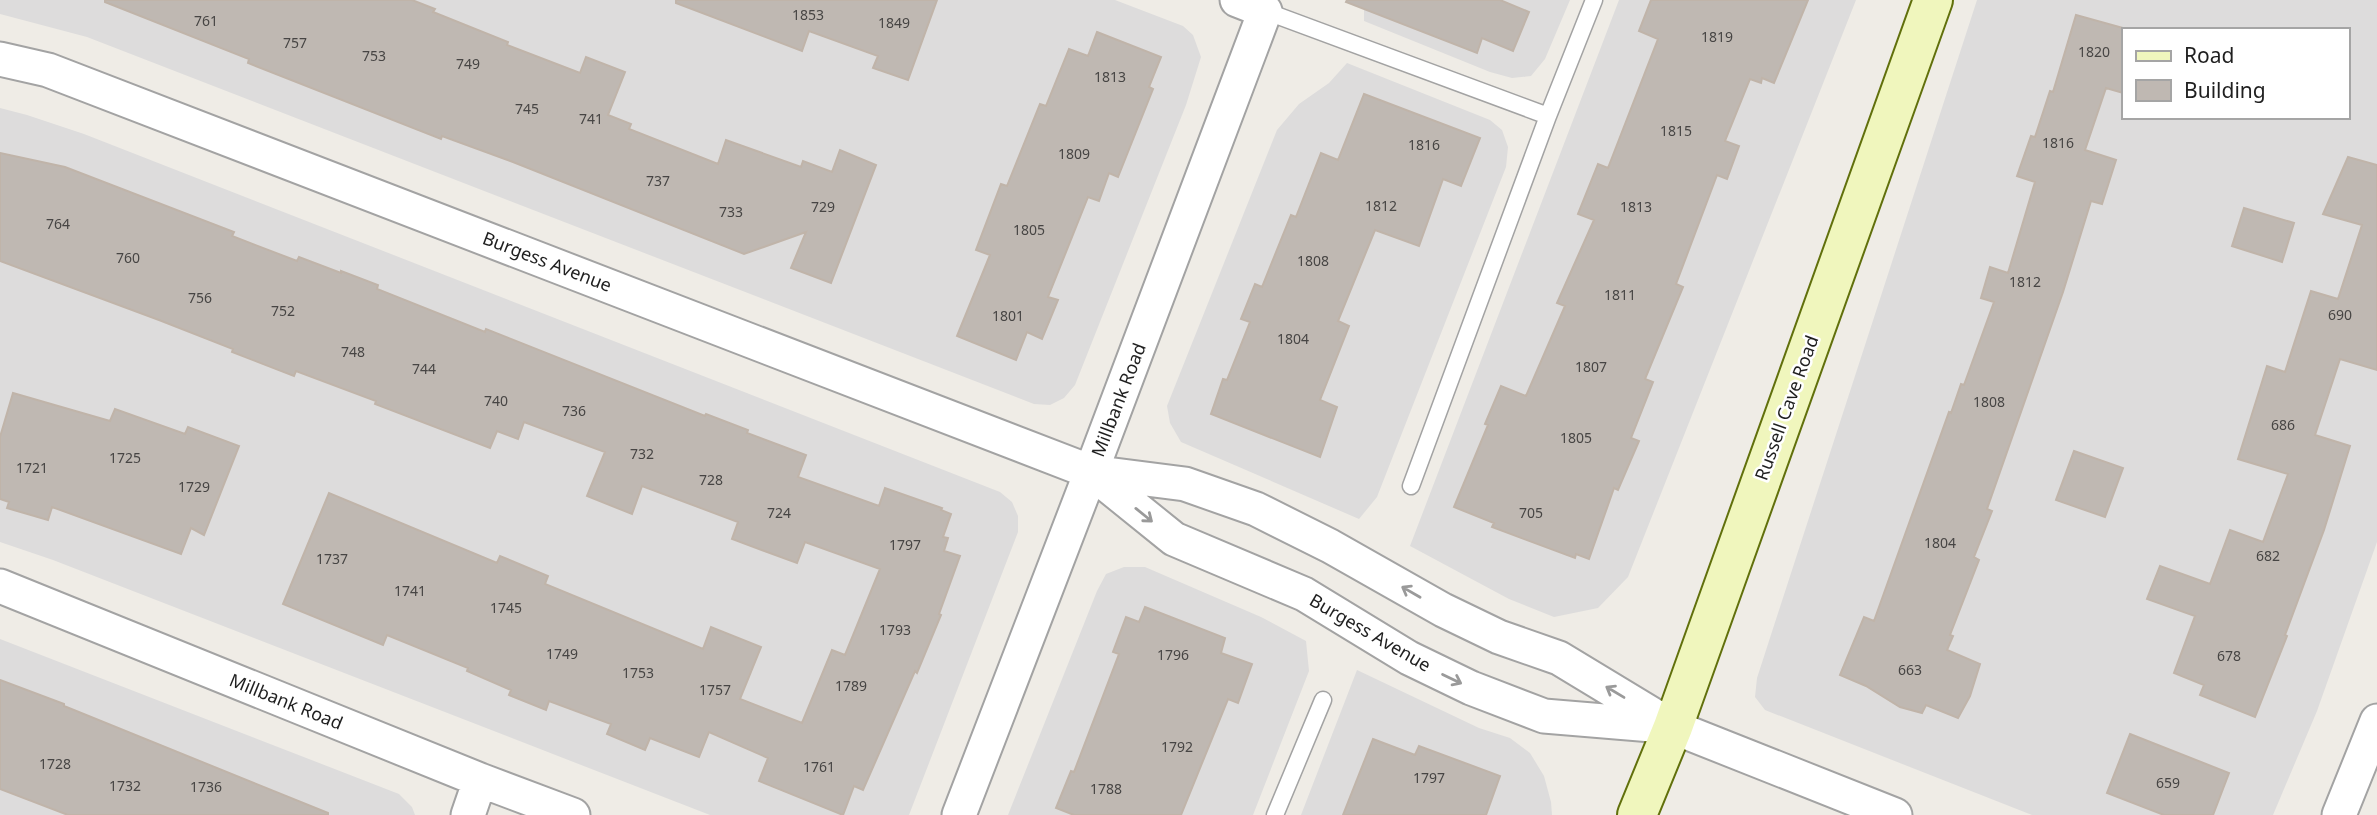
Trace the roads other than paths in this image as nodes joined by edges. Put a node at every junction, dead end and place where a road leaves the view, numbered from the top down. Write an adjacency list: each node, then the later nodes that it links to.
1 (1594, 0): 5 (lane)
2 (1933, 0): 11 (main road, Russell Cave Road)
3 (1251, 6): 5 (lane); 6 (street, Millbank Road)
4 (0, 59): 6 (street, Burgess Avenue)
5 (1548, 116): 7 (lane)
6 (1091, 472): 11 (street, Burgess Avenue, one-way to 6); 11 (street, Burgess Avenue, one-way to 11); 15 (street, Millbank Road)
7 (1411, 486)
8 (0, 586): 12 (street, Millbank Road)
9 (1322, 700): 16 (lane)
10 (2377, 721): 19 (street)
11 (1673, 727): 17 (main road, Russell Cave Road); 18 (street, Burgess Avenue)
12 (480, 780): 13 (street); 14 (street, Millbank Road)
13 (468, 815)
14 (573, 815)
15 (958, 815)
16 (1275, 815)
17 (1637, 815)
18 (1895, 815)
19 (2339, 815)

